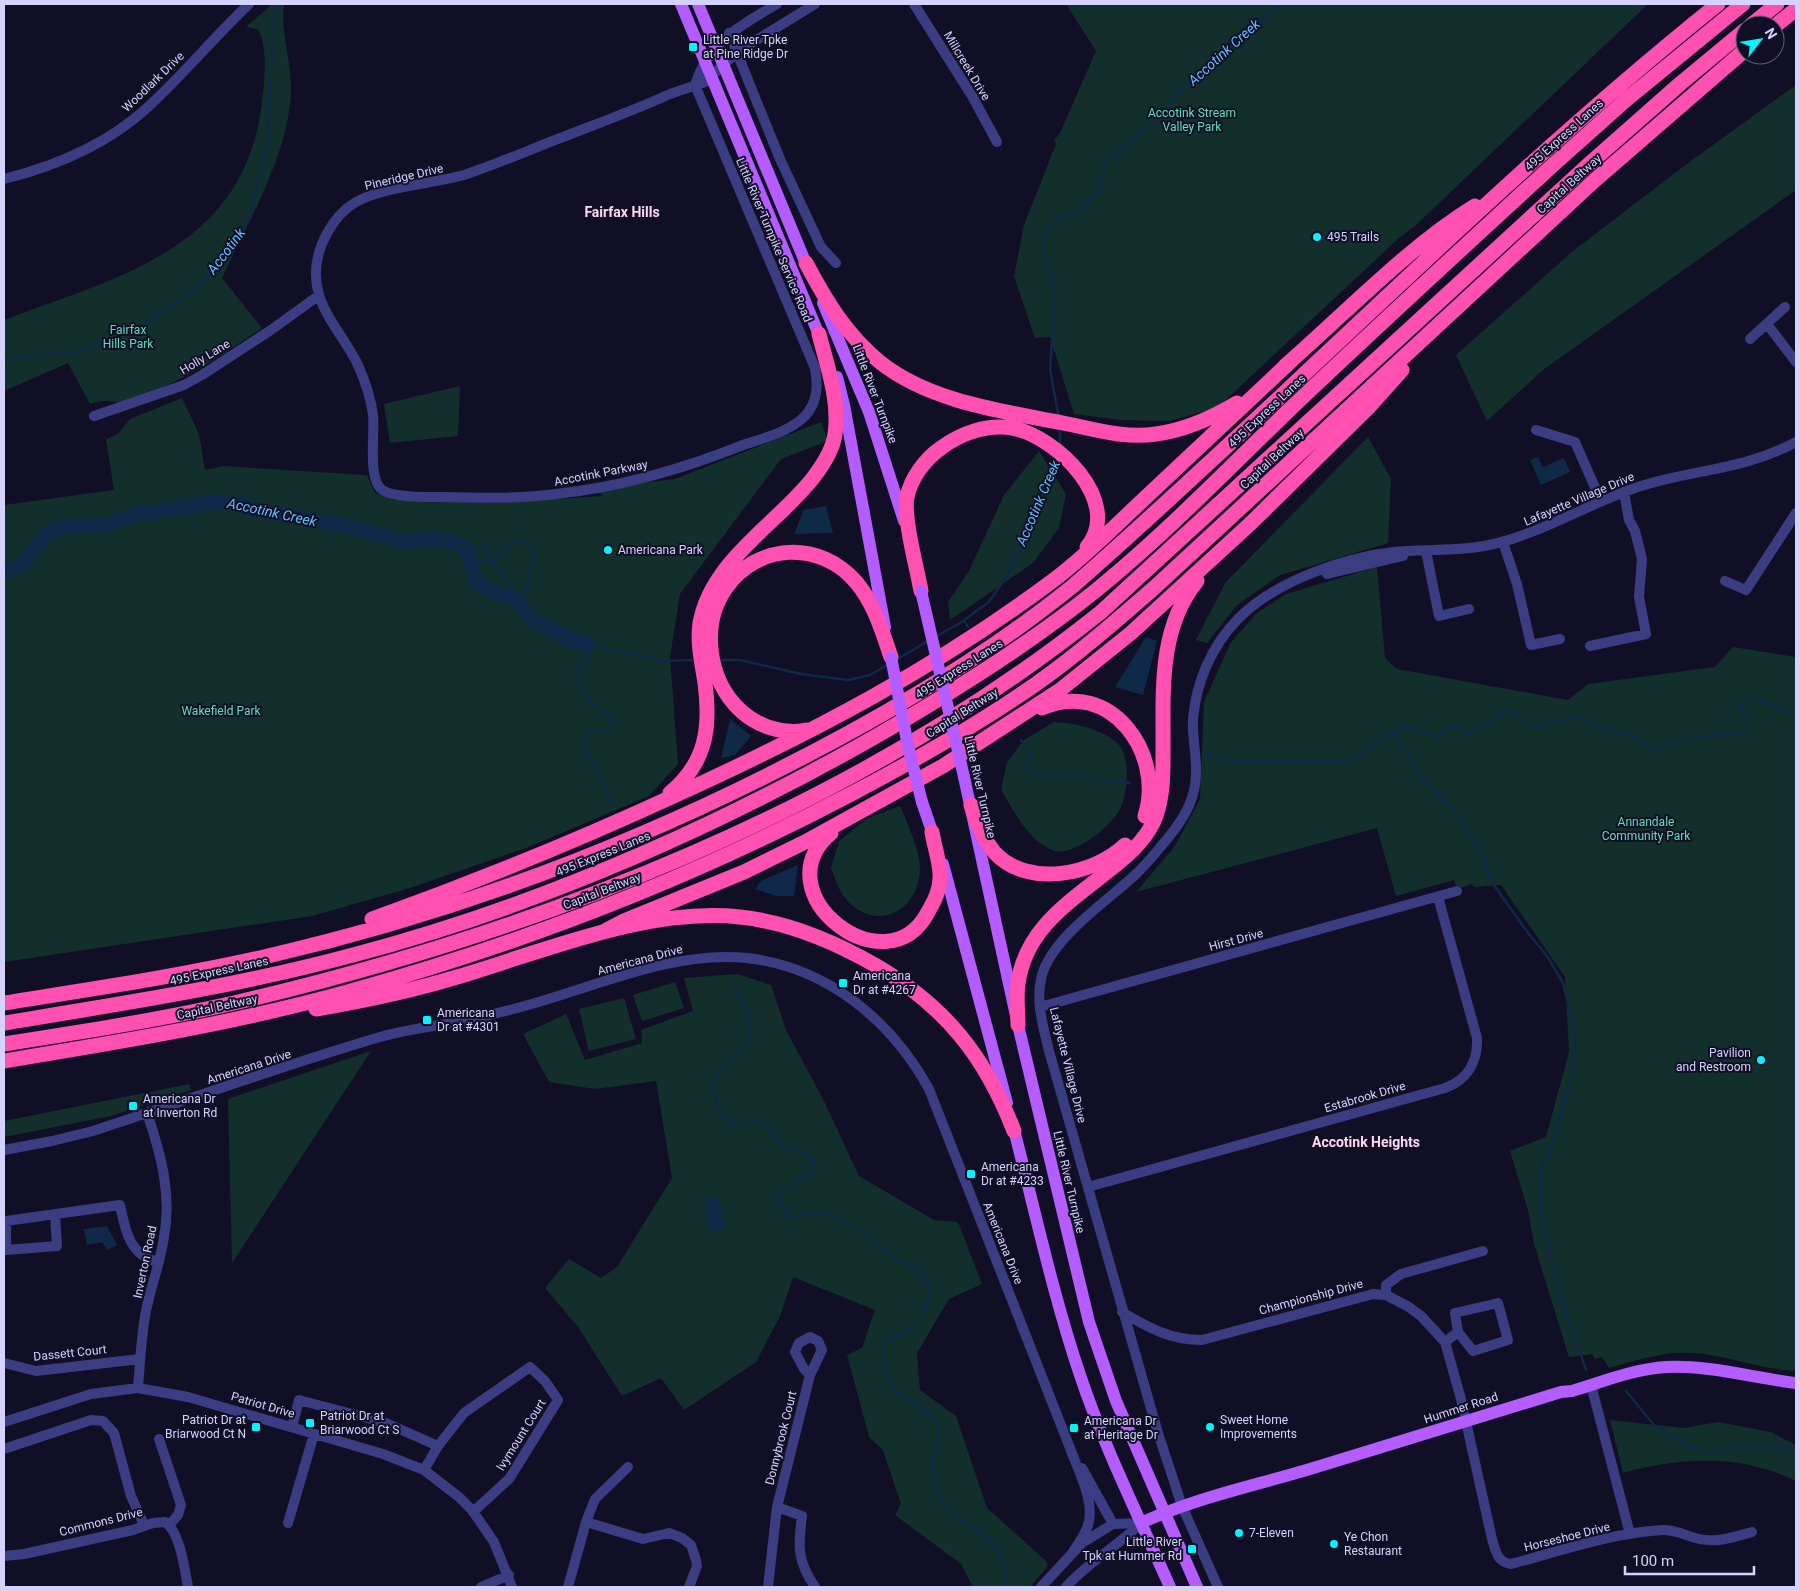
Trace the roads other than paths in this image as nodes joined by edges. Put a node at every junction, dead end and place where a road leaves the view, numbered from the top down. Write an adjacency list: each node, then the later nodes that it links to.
1 (250, 4): 23 (street, Woodlark Drive)
2 (681, 4): 18 (main road)
3 (698, 4): 15 (main road, Little River Turnpike)
4 (777, 4): 13 (street)
5 (815, 4): 16 (street)
6 (914, 4): 22 (street, Millcreek Drive)
7 (1718, 4): 24 (highway)
8 (1742, 4): 68 (highway, 495 Express Lanes)
9 (1777, 4): 11 (highway)
10 (1796, 9): 12 (highway)
11 (1763, 15)
12 (1785, 18)
13 (728, 33): 15 (street); 16 (street)
14 (1735, 38): 71 (highway)
15 (715, 47): 18 (street); 19 (main road, Little River Turnpike)
16 (737, 52): 19 (street); 25 (street)
17 (1735, 59): 32 (highway, Capital Beltway)
18 (704, 63): 20 (main road); 21 (street)
19 (723, 64): 20 (street); 26 (main road, Little River Turnpike)
20 (711, 79): 21 (street, Pineridge Drive); 30 (main road)
21 (695, 85): 27 (street, Pineridge Drive); 35 (street, Little River Turnpike Service Road)
22 (997, 142)
23 (4, 179)
24 (1507, 186): 33 (highway); 65 (highway)
25 (836, 263)
26 (806, 264): 37 (highway); 49 (main road, Little River Turnpike)
27 (318, 296): 36 (street, Holly Lane); 40 (street, Pineridge Drive)
28 (1785, 307): 29 (street)
29 (1767, 324): 31 (street); 34 (street)
30 (819, 334): 51 (main road); 52 (highway)
31 (1750, 339)
32 (1416, 346): 44 (highway); 70 (highway, Capital Beltway)
33 (1292, 360): 37 (highway); 47 (highway)
34 (1796, 362)
35 (811, 407): 40 (street, Accotink Parkway)
36 (94, 416)
37 (1012, 421): 47 (highway); 49 (highway)
38 (1536, 430): 42 (street)
39 (1796, 442): 41 (street, Lafayette Village Drive)
40 (380, 488)
41 (1624, 492): 42 (street, Lafayette Village Drive); 54 (street)
42 (1601, 501): 45 (street, Lafayette Village Drive)
43 (1796, 513): 48 (street)
44 (1236, 536): 57 (highway); 69 (highway)
45 (1503, 542): 46 (street, Lafayette Village Drive); 53 (street)
46 (1426, 550): 50 (street); 67 (street, Lafayette Village Drive)
47 (1056, 578): 56 (highway)
48 (1725, 581)
49 (921, 591): 58 (main road, Little River Turnpike, bridge)
50 (1469, 608)
51 (880, 617): 52 (highway); 55 (highway)
52 (707, 623): 56 (highway); 60 (highway)
53 (1560, 639)
54 (1590, 646)
55 (891, 656): 61 (main road, bridge)
56 (833, 719): 60 (highway)
57 (1007, 725): 58 (highway); 59 (highway)
58 (971, 805): 69 (main road, Little River Turnpike)
59 (858, 813): 61 (highway); 64 (highway)
60 (606, 827): 65 (highway)
61 (932, 832): 74 (main road)
62 (1457, 891): 63 (street, Hirst Drive)
63 (1438, 897): 67 (street, Hirst Drive); 76 (street, Estabrook Drive)
64 (604, 932): 70 (highway); 74 (highway)
65 (270, 956): 66 (highway)
66 (4, 1003)
67 (1040, 1007): 76 (street, Lafayette Village Drive)
68 (4, 1023)
69 (1018, 1025): 103 (main road, Little River Turnpike)
70 (184, 1030): 72 (highway, Capital Beltway)
71 (4, 1044)
72 (4, 1061)
73 (147, 1114): 75 (street, Americana Drive); 79 (street, Inverton Road); 96 (street, Americana Drive)
74 (1014, 1131): 106 (main road)
75 (4, 1150)
76 (1088, 1187): 81 (street, Lafayette Village Drive)
77 (55, 1215): 77 (street); 79 (street)
78 (1483, 1252): 80 (street)
79 (159, 1262): 84 (street, Inverton Road)
80 (1386, 1295): 81 (street, Championship Drive); 83 (street)
81 (1122, 1312): 100 (street, Lafayette Village Drive)
82 (1458, 1332): 82 (street); 83 (street)
83 (1445, 1342): 90 (street)
84 (140, 1360): 85 (street, Dassett Court); 89 (street, Inverton Road)
85 (4, 1364)
86 (810, 1375): 101 (street, Donnybrook Court)
87 (1796, 1383): 88 (main road, Hummer Road)
88 (1591, 1385): 90 (main road, Hummer Road); 111 (street, Horseshoe Drive)
89 (138, 1388): 91 (street, Patriot Drive); 92 (street, Patriot Drive)
90 (1465, 1421): 100 (main road, Hummer Road); 111 (street, Horseshoe Drive)
91 (4, 1422)
92 (292, 1427): 93 (street, Patriot Drive); 95 (street)
93 (314, 1434): 99 (street, Patriot Drive); 105 (street)
94 (159, 1440): 109 (street)
95 (438, 1446): 99 (street, Ivymount Court); 102 (street, Ivymount Court)
96 (1070, 1448): 107 (street, Americana Drive); 113 (street, Americana Drive)
97 (4, 1449): 108 (street)
98 (628, 1467): 104 (street)
99 (424, 1470): 102 (street, Patriot Drive)
100 (1182, 1506): 103 (main road, Hummer Road); 126 (street)
101 (776, 1507): 120 (street, Donnybrook Court); 121 (street)
102 (473, 1512): 114 (street, Patriot Drive)
103 (1164, 1513): 106 (main road, Hummer Road); 125 (main road, Little River Turnpike)
104 (586, 1522): 118 (street); 119 (street)
105 (288, 1523)
106 (1141, 1523): 107 (street); 123 (street); 124 (main road)
107 (1113, 1524): 113 (street)
108 (144, 1525): 109 (street, Commons Drive); 112 (street, Commons Drive)
109 (169, 1525): 115 (street)
110 (1752, 1532): 111 (street)
111 (1630, 1534)
112 (4, 1556)
113 (1070, 1556): 122 (street)
114 (509, 1575): 116 (street); 117 (street, Patriot Drive)
115 (188, 1587)
116 (481, 1587)
117 (512, 1587)
118 (568, 1587)
119 (689, 1587)
120 (768, 1587)
121 (815, 1587)
122 (1041, 1587)
123 (1066, 1587)
124 (1169, 1587)
125 (1197, 1587)
126 (1218, 1587)

